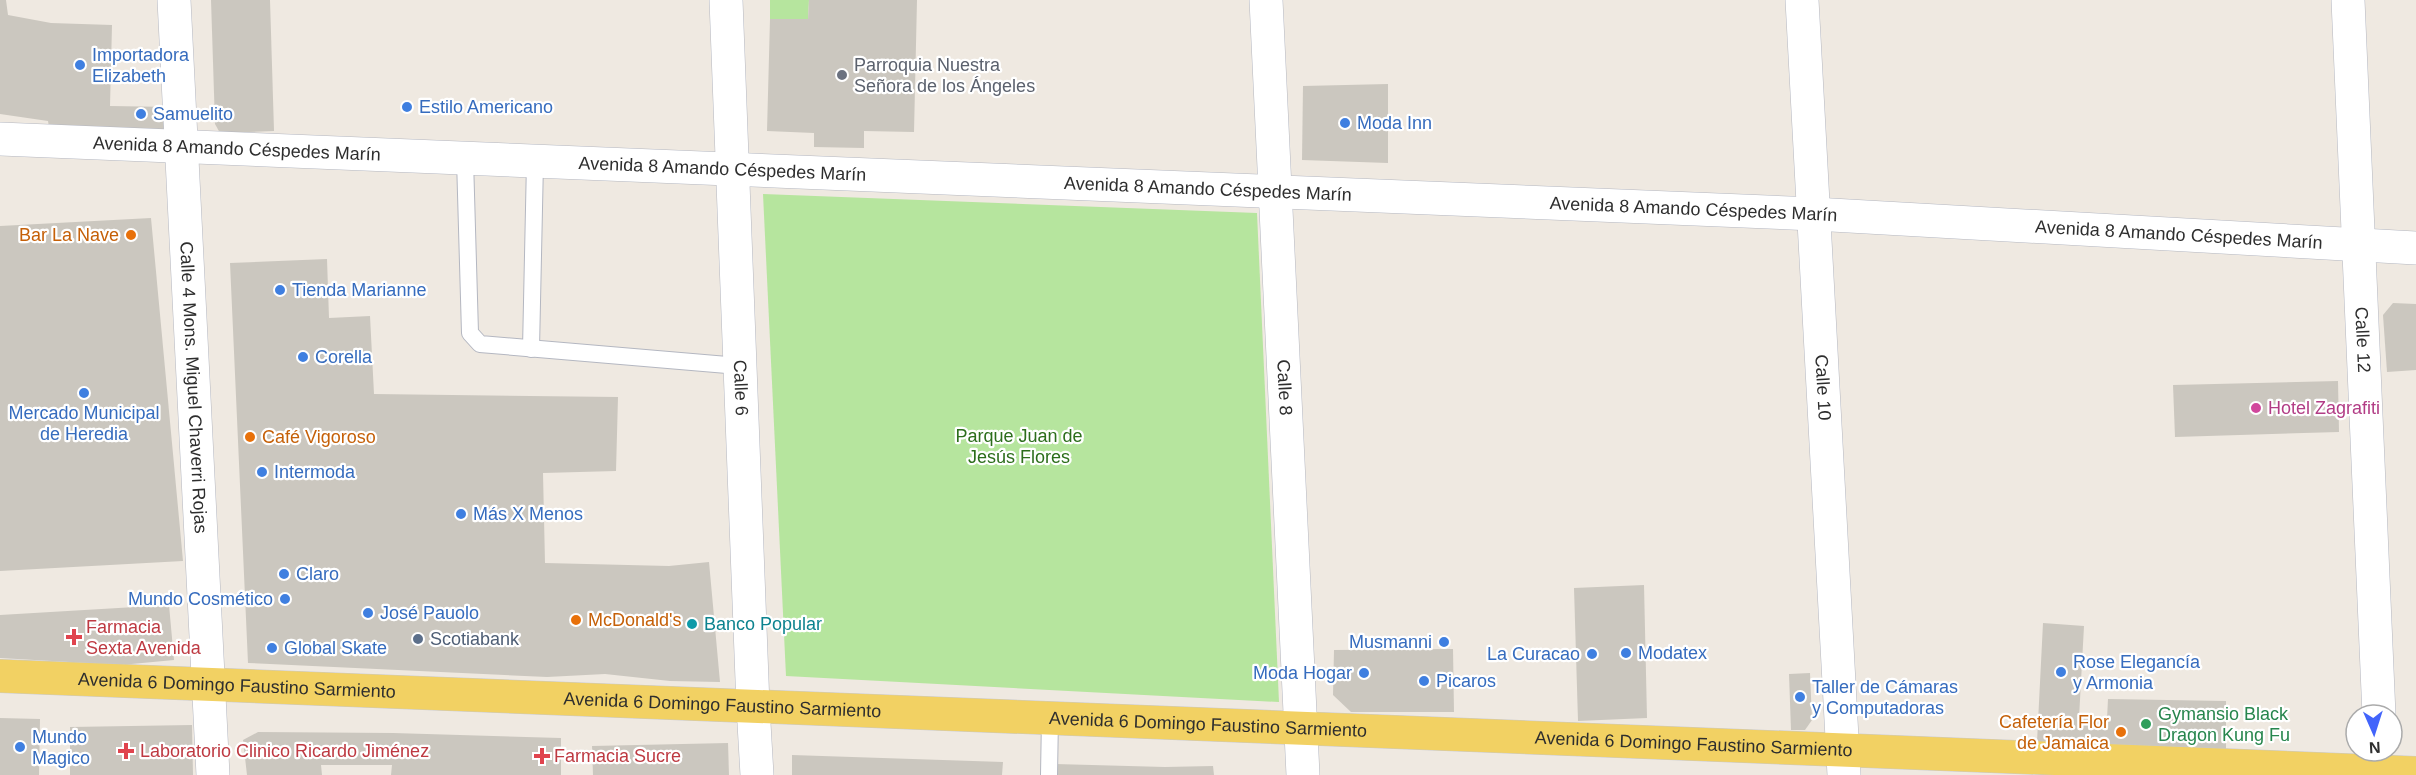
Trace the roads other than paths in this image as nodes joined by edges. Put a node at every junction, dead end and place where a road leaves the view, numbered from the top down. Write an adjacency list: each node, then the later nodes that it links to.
1 (174, 0): 7 (street, Calle 4 Mons. Miguel Chaverri Rojas)
2 (726, 0): 10 (street, Calle 6)
3 (1266, 0): 11 (street, Calle 8)
4 (1802, 0): 12 (street, Calle 10)
5 (2348, 0): 13 (street, Calle 12)
6 (0, 139): 7 (street, Avenida 8 Amando Céspedes Marín)
7 (182, 147): 8 (street, Avenida 8 Amando Céspedes Marín); 18 (street, Calle 4 Mons. Miguel Chaverri Rojas)
8 (465, 159): 9 (street, Avenida 8 Amando Céspedes Marín); 15 (lane)
9 (535, 162): 10 (street, Avenida 8 Amando Céspedes Marín); 15 (lane)
10 (732, 170): 11 (street, Avenida 8 Amando Céspedes Marín); 16 (street, Calle 6)
11 (1275, 192): 12 (street, Avenida 8 Amando Céspedes Marín); 22 (street, Calle 8)
12 (1814, 214): 13 (street, Avenida 8 Amando Céspedes Marín); 23 (street, Calle 10)
13 (2359, 244): 14 (street, Avenida 8 Amando Céspedes Marín); 19 (street, Calle 12)
14 (2416, 248)
15 (531, 349): 16 (lane)
16 (740, 366): 20 (street, Calle 6)
17 (0, 676): 18 (main road, Avenida 6 Domingo Faustino Sarmiento)
18 (207, 685): 20 (main road, Avenida 6 Domingo Faustino Sarmiento); 26 (street, Calle 4 Mons. Miguel Chaverri Rojas)
19 (2378, 703)
20 (753, 706): 21 (main road, Avenida 6 Domingo Faustino Sarmiento); 27 (street, Calle 6)
21 (1050, 718): 22 (main road, Avenida 6 Domingo Faustino Sarmiento); 28 (lane)
22 (1301, 728): 23 (main road, Avenida 6 Domingo Faustino Sarmiento); 29 (street, Calle 8)
23 (1843, 762): 24 (main road, Avenida 6 Domingo Faustino Sarmiento)
24 (2381, 766): 25 (main road, Avenida 6 Domingo Faustino Sarmiento)
25 (2416, 772)
26 (213, 775)
27 (757, 775)
28 (1049, 775)
29 (1303, 775)

